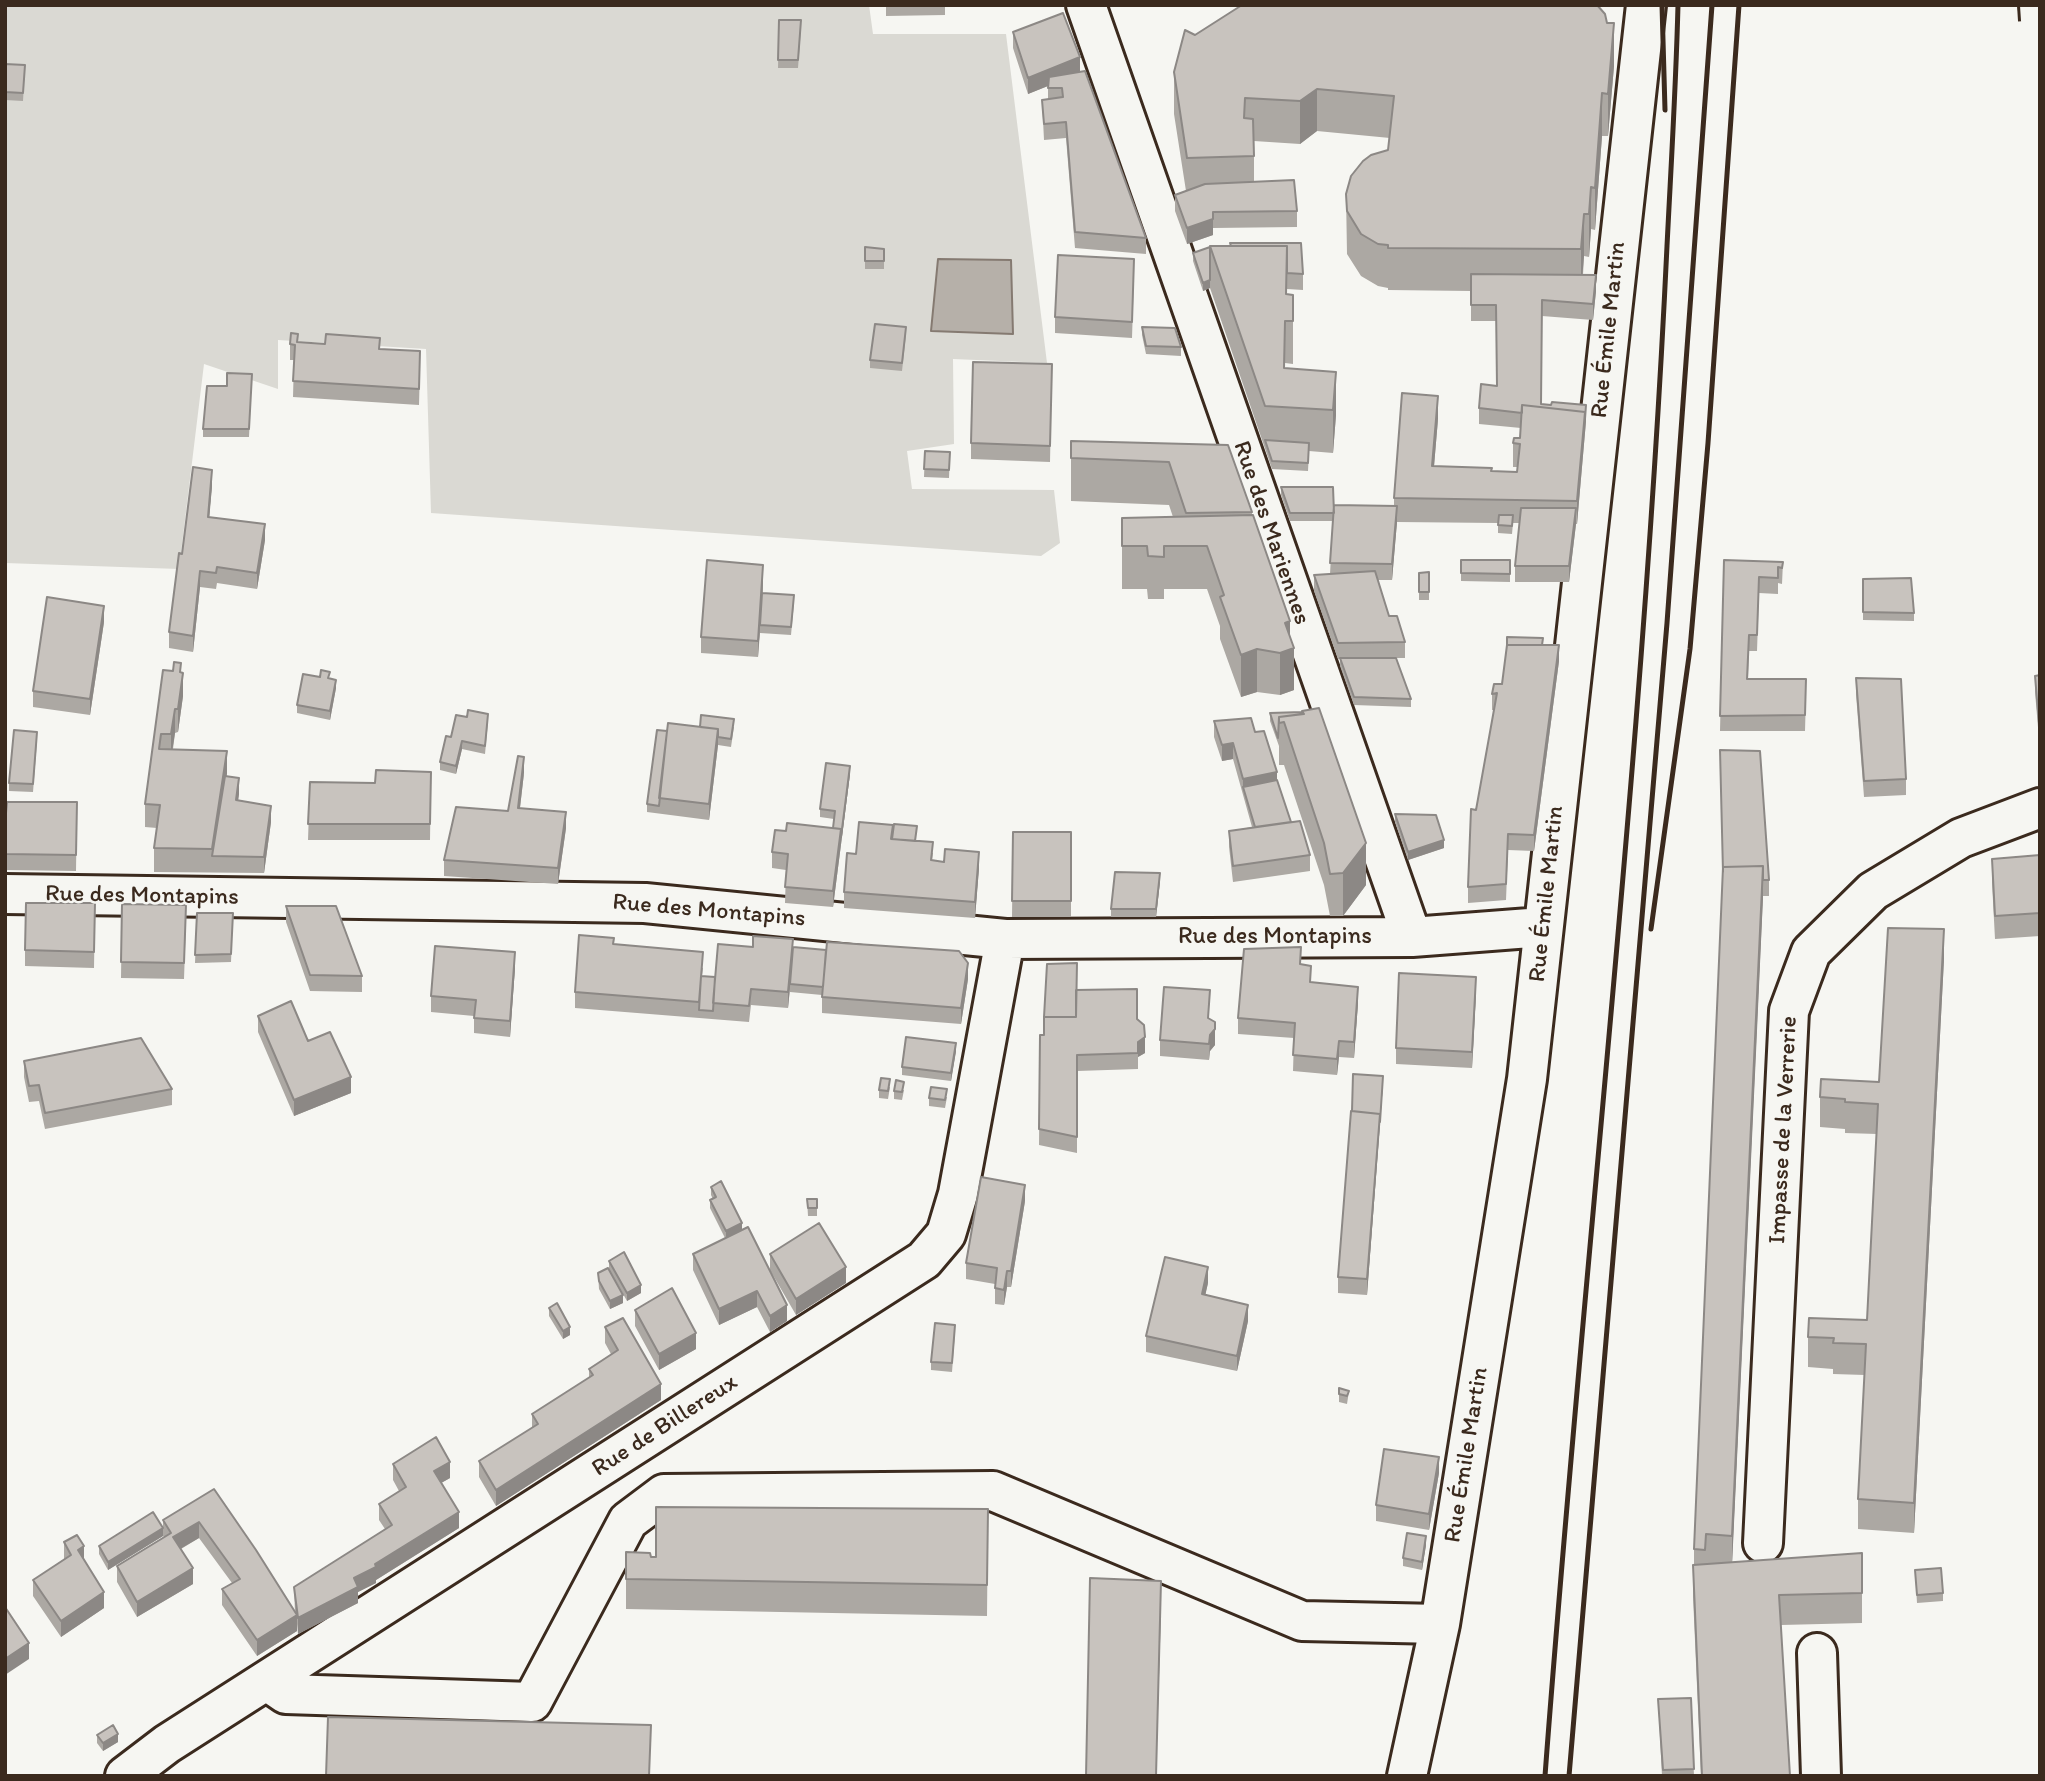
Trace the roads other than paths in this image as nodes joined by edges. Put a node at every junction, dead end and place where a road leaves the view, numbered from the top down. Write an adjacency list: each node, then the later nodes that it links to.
1 (1086, 5): 8 (street, Rue des Mariennes)
2 (1646, 5): 7 (street, Rue Émile Martin)
3 (2039, 5): 4 (street, bridge)
4 (2040, 20)
5 (2040, 808): 10 (street, Impasse de la Verrerie)
6 (5, 894): 9 (street, Rue des Montapins)
7 (1543, 927): 8 (street); 11 (street, Rue Émile Martin)
8 (1412, 937): 9 (street, Rue des Montapins)
9 (1005, 939): 13 (street, Rue de Billereux)
10 (1763, 1543)
11 (1440, 1624): 13 (street); 15 (street, Rue Émile Martin)
12 (1817, 1653): 16 (street)
13 (267, 1681): 14 (street, Rue de Billereux)
14 (125, 1776)
15 (1407, 1776)
16 (1821, 1776)

